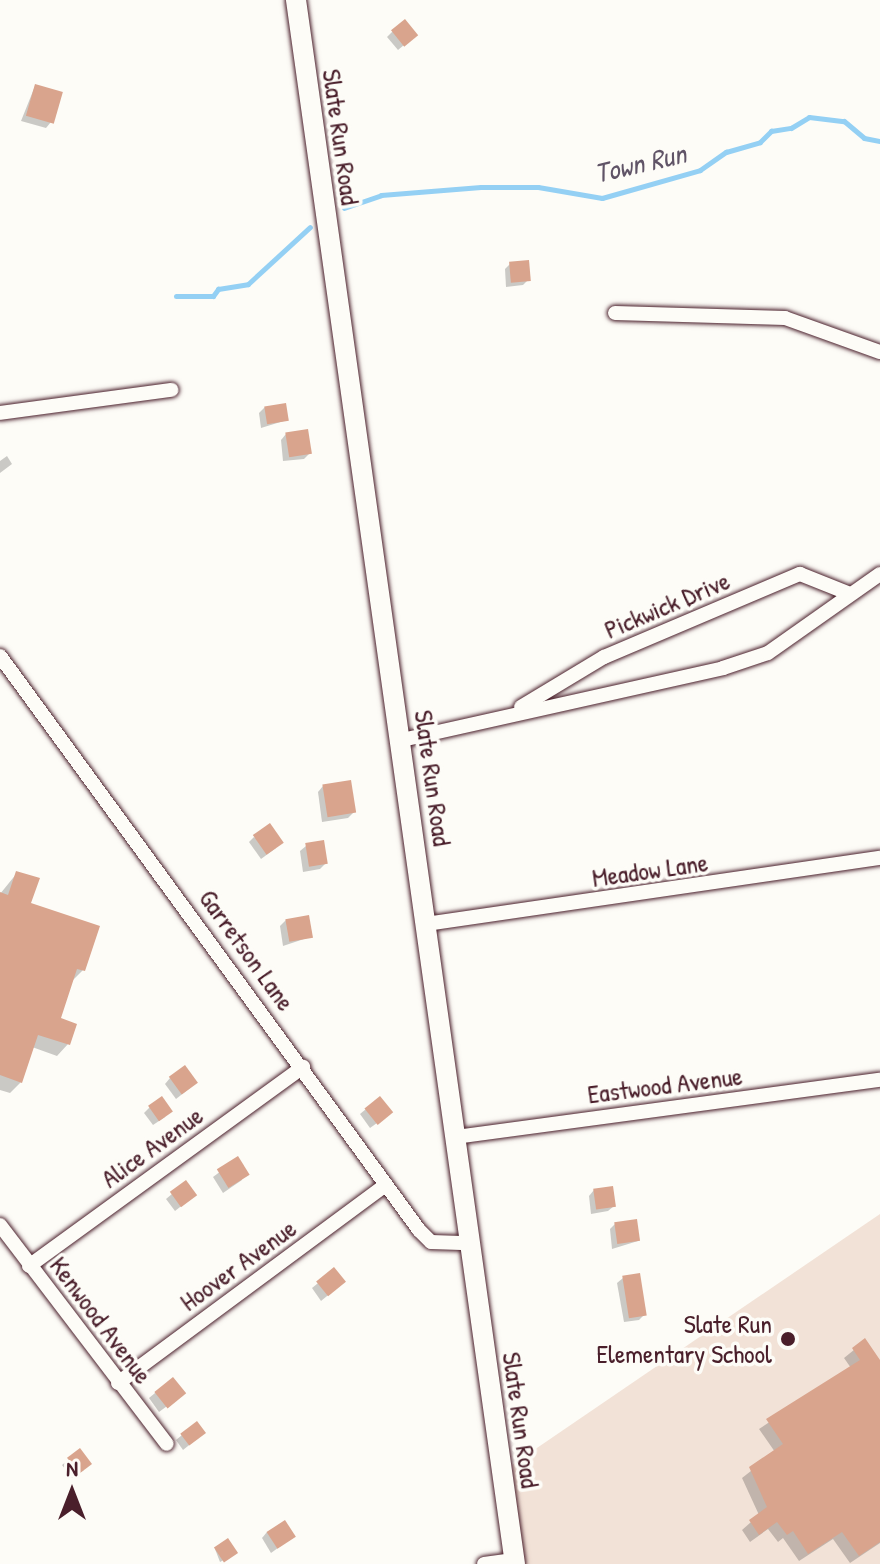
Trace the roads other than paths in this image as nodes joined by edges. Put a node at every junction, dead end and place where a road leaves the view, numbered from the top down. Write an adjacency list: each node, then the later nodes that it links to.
1 (296, 0): 10 (street, Slate Run Road)
2 (615, 313): 3 (street)
3 (880, 352)
4 (171, 390): 5 (street)
5 (0, 413)
6 (880, 574): 7 (street, Pickwick Drive)
7 (850, 594): 9 (street, Pickwick Drive); 9 (street, Pickwick Drive)
8 (0, 656): 13 (street, Garretson Lane)
9 (510, 714): 10 (street, Pickwick Drive)
10 (402, 740): 12 (street, Slate Run Road)
11 (880, 858): 12 (street, Meadow Lane)
12 (426, 924): 15 (street, Slate Run Road)
13 (303, 1067): 16 (street, Garretson Lane); 19 (street, Alice Avenue)
14 (880, 1080): 15 (street, Eastwood Avenue)
15 (456, 1137): 18 (street, Slate Run Road)
16 (386, 1185): 18 (street, Garretson Lane); 20 (street, Hoover Avenue)
17 (0, 1225): 19 (street, Kenwood Avenue)
18 (469, 1243): 22 (street, Slate Run Road)
19 (29, 1266): 20 (street, Kenwood Avenue)
20 (118, 1383): 21 (street, Kenwood Avenue)
21 (167, 1444)
22 (515, 1562): 23 (street)
23 (484, 1564)

